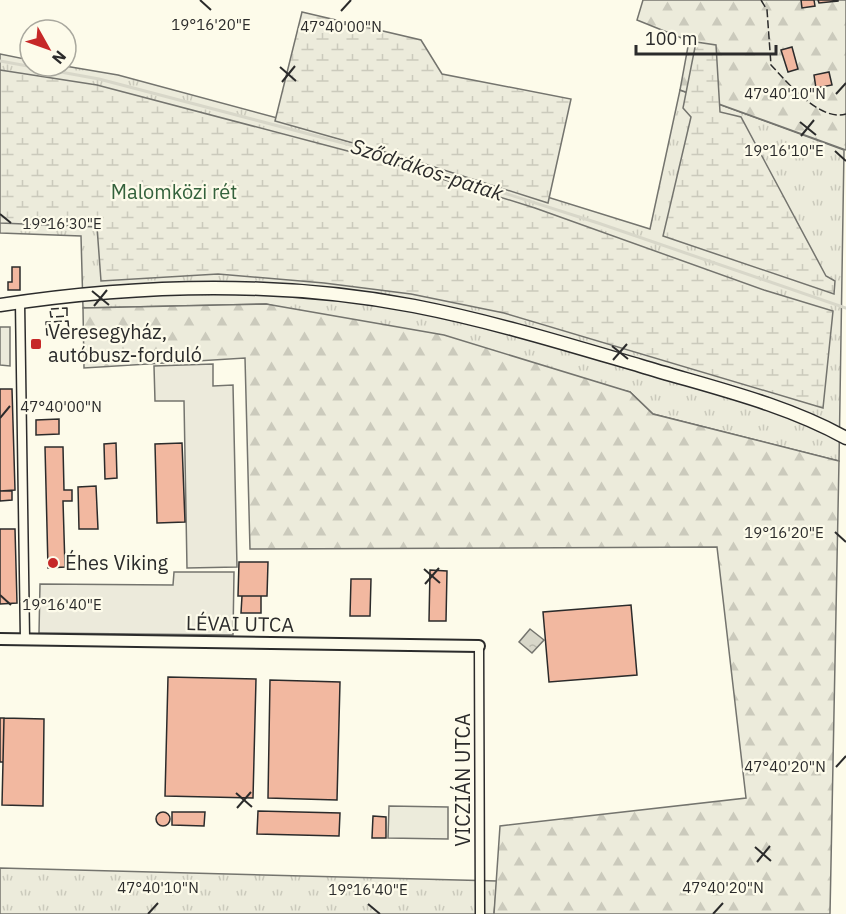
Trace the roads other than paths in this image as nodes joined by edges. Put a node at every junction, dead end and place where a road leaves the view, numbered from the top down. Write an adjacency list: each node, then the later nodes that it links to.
1 (20, 302): 2 (main road); 3 (main road); 5 (street)
2 (0, 305)
3 (846, 438)
4 (0, 639): 5 (street, LÉVAI UTCA)
5 (25, 639): 6 (street, LÉVAI UTCA)
6 (479, 646): 7 (street, VICZIÁN UTCA)
7 (480, 914)

